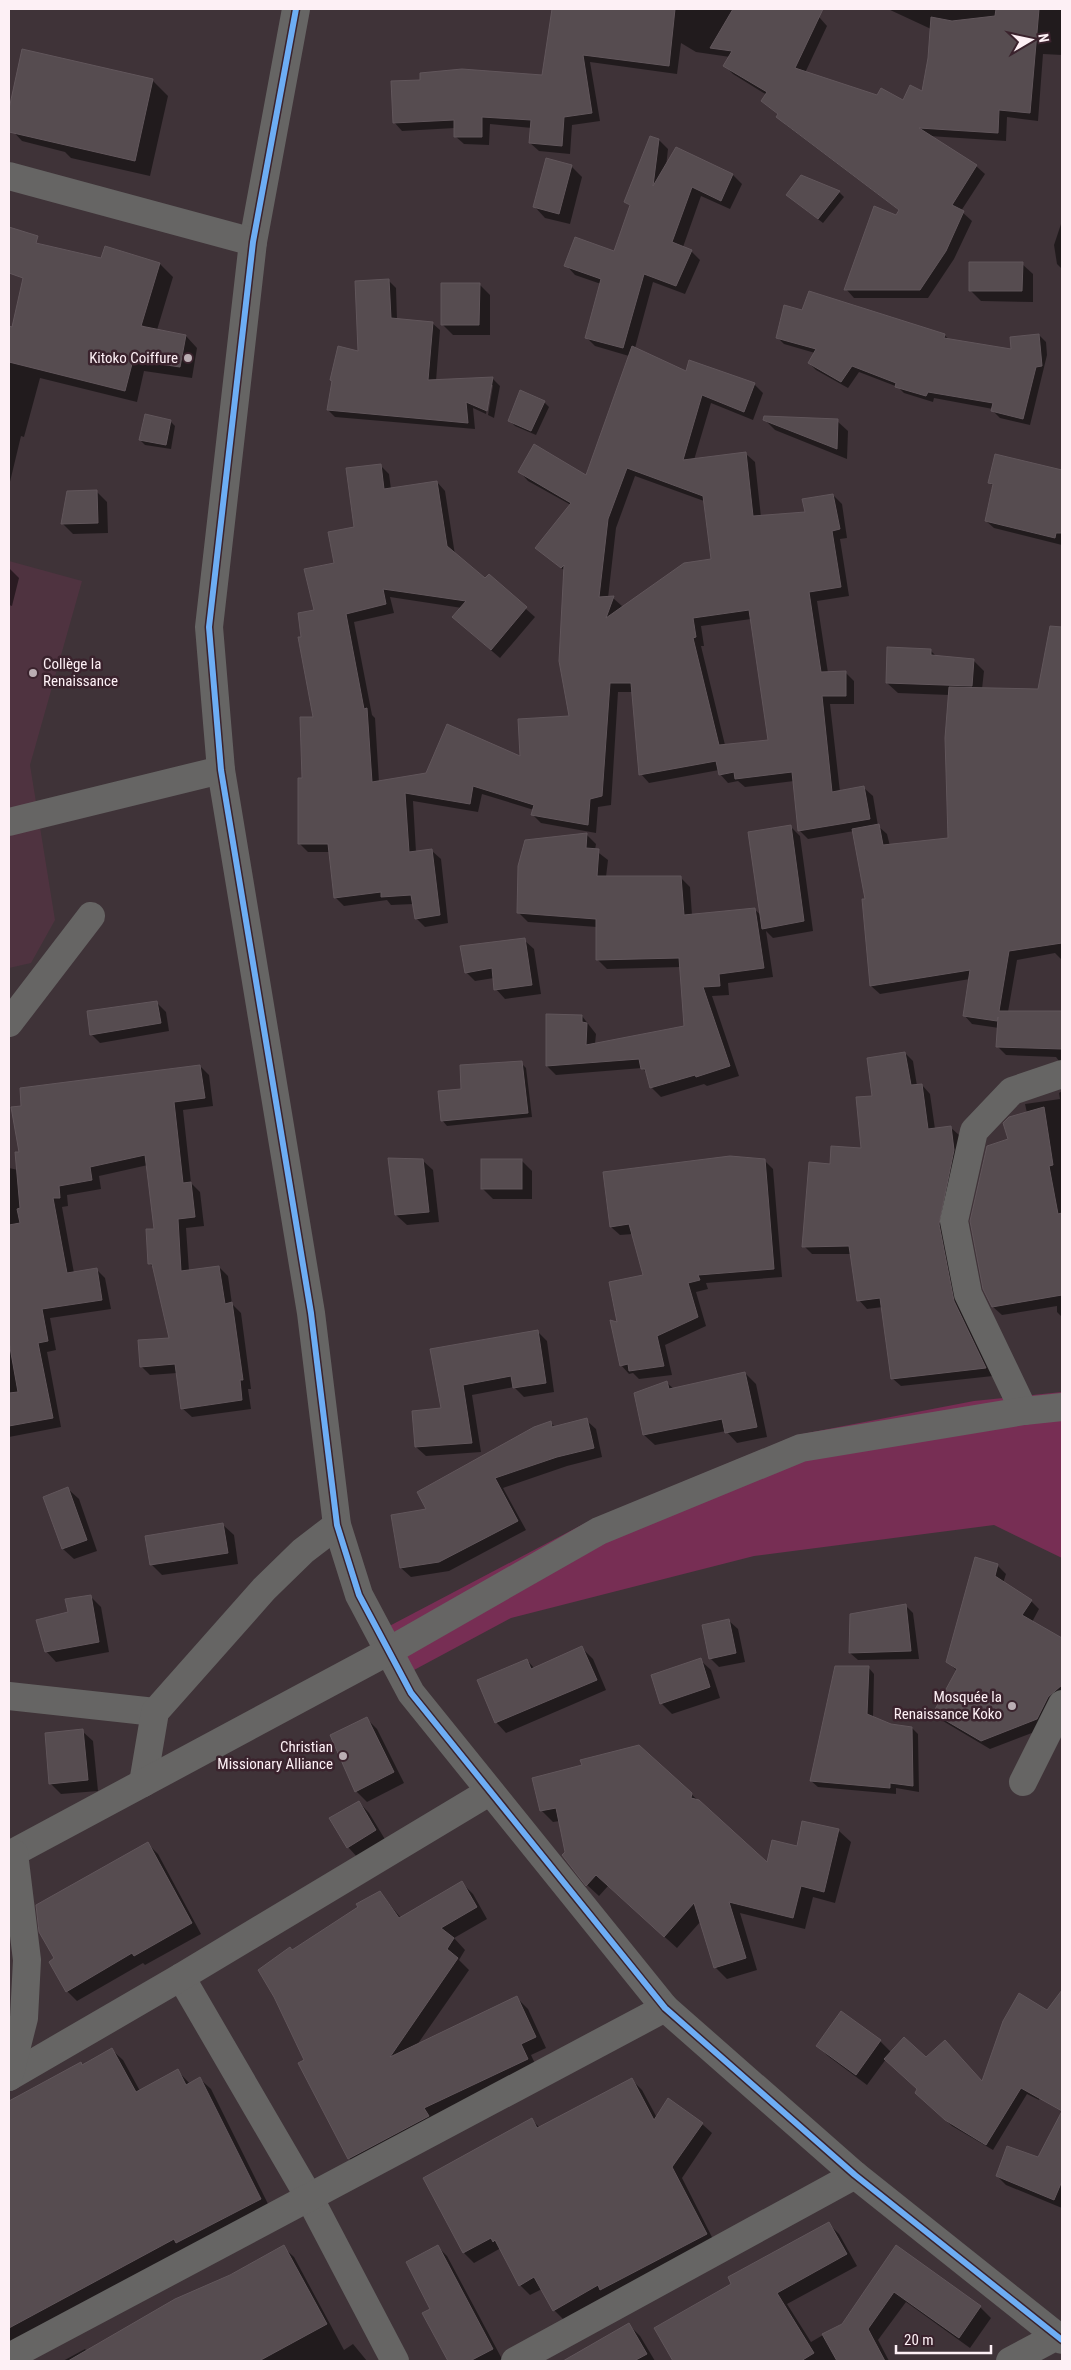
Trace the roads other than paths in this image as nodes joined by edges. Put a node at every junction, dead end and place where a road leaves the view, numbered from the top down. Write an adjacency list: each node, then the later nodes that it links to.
1 (296, 9): 3 (street)
2 (9, 176): 3 (street)
3 (253, 242): 4 (street)
4 (221, 770): 5 (street); 11 (street)
5 (9, 822)
6 (91, 916): 7 (street)
7 (9, 1023)
8 (1062, 1074): 10 (street)
9 (1062, 1407): 10 (street)
10 (1024, 1411): 12 (street)
11 (337, 1525): 12 (street); 15 (street)
12 (390, 1651): 17 (street); 18 (street)
13 (9, 1696): 15 (street)
14 (1062, 1704): 16 (street)
15 (155, 1712): 17 (street)
16 (1023, 1782)
17 (143, 1783): 19 (street)
18 (489, 1792): 20 (street); 21 (street)
19 (11, 1854): 20 (street)
20 (181, 1977): 23 (street)
21 (665, 2008): 22 (street); 23 (street)
22 (855, 2176): 24 (street); 27 (street)
23 (309, 2197): 25 (street); 26 (street)
24 (1060, 2338): 28 (street)
25 (9, 2357)
26 (396, 2361)
27 (515, 2361)
28 (1010, 2361)

